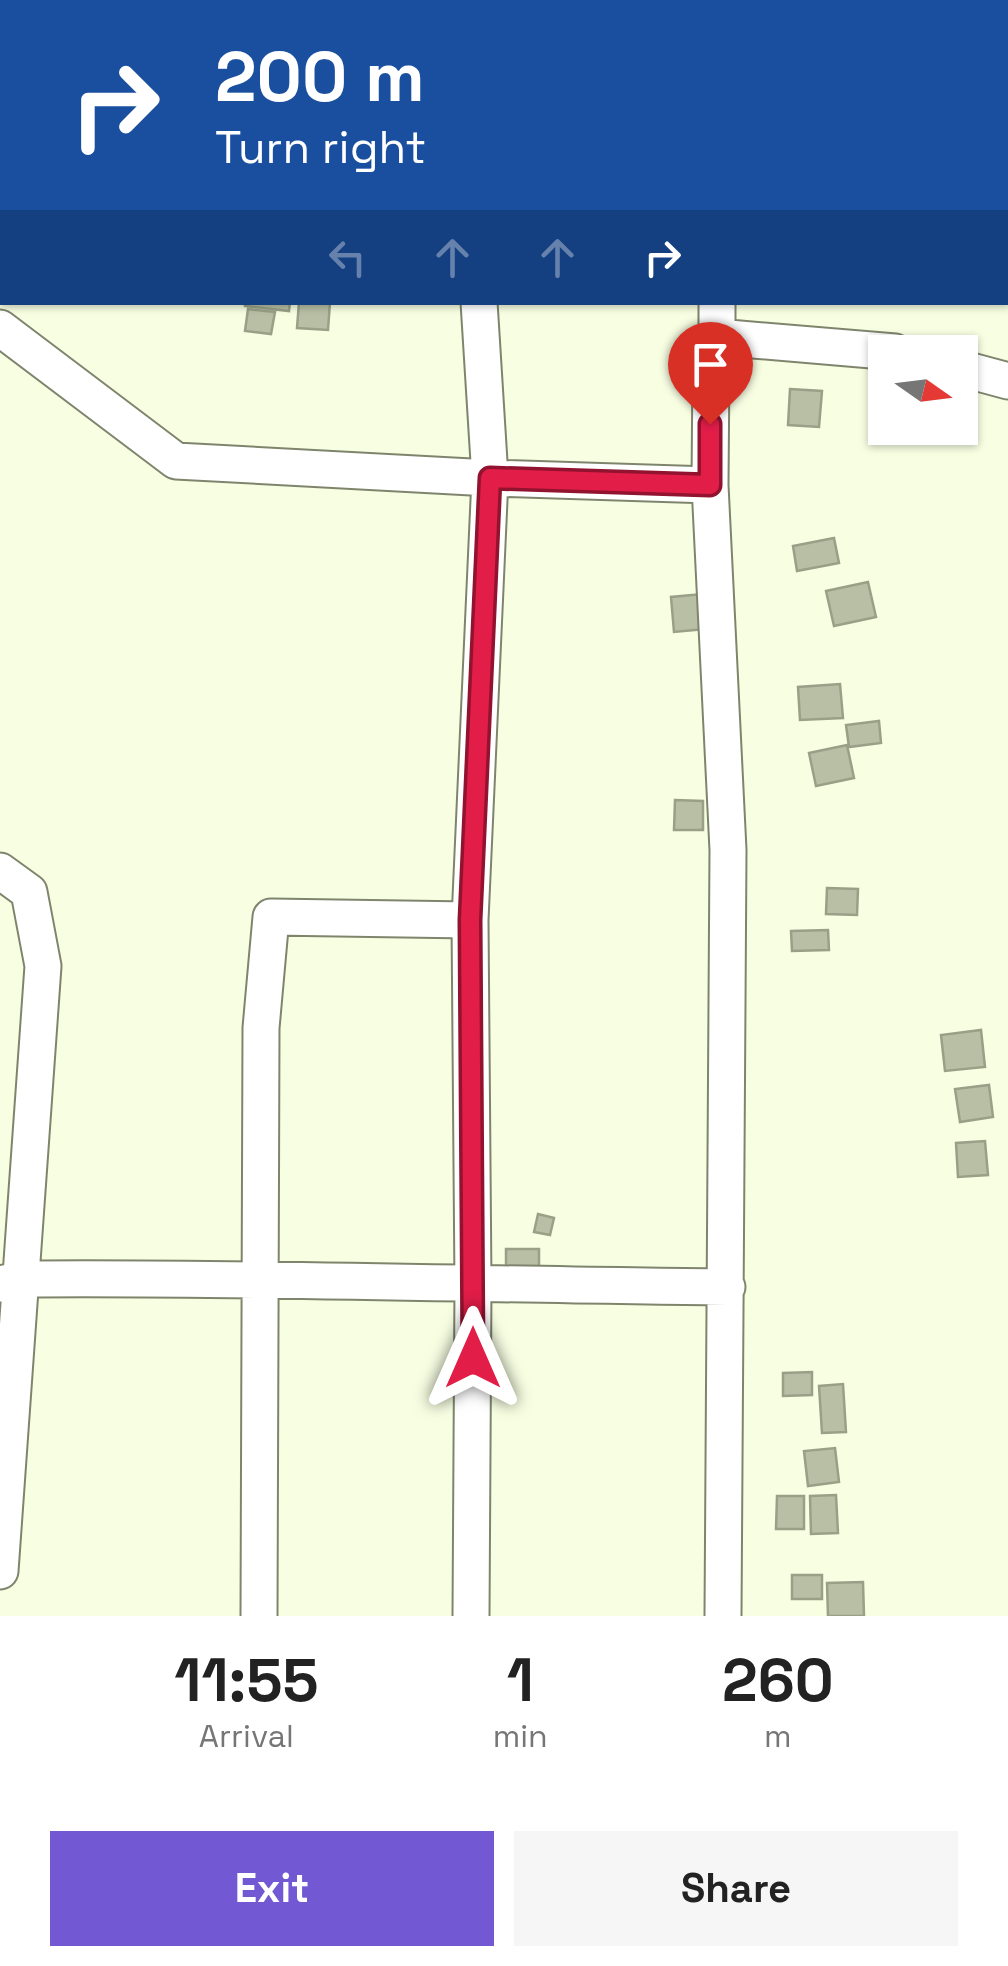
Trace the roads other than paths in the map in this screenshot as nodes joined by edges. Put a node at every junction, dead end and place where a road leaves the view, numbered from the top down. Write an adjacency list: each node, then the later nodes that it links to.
1 (478, 305): 7 (street)
2 (717, 320): 4 (street); 8 (street)
3 (0, 328): 7 (street)
4 (868, 347)
5 (978, 373): 6 (street)
6 (1008, 381)
7 (490, 478): 8 (street); 10 (street)
8 (710, 485): 14 (street)
9 (0, 871): 12 (street)
10 (470, 920): 11 (street); 13 (street)
11 (262, 1278): 12 (street); 13 (street); 16 (street)
12 (11, 1281): 15 (street)
13 (473, 1284): 14 (street); 17 (street)
14 (727, 1287): 18 (street)
15 (0, 1570)
16 (259, 1616)
17 (471, 1616)
18 (723, 1616)

